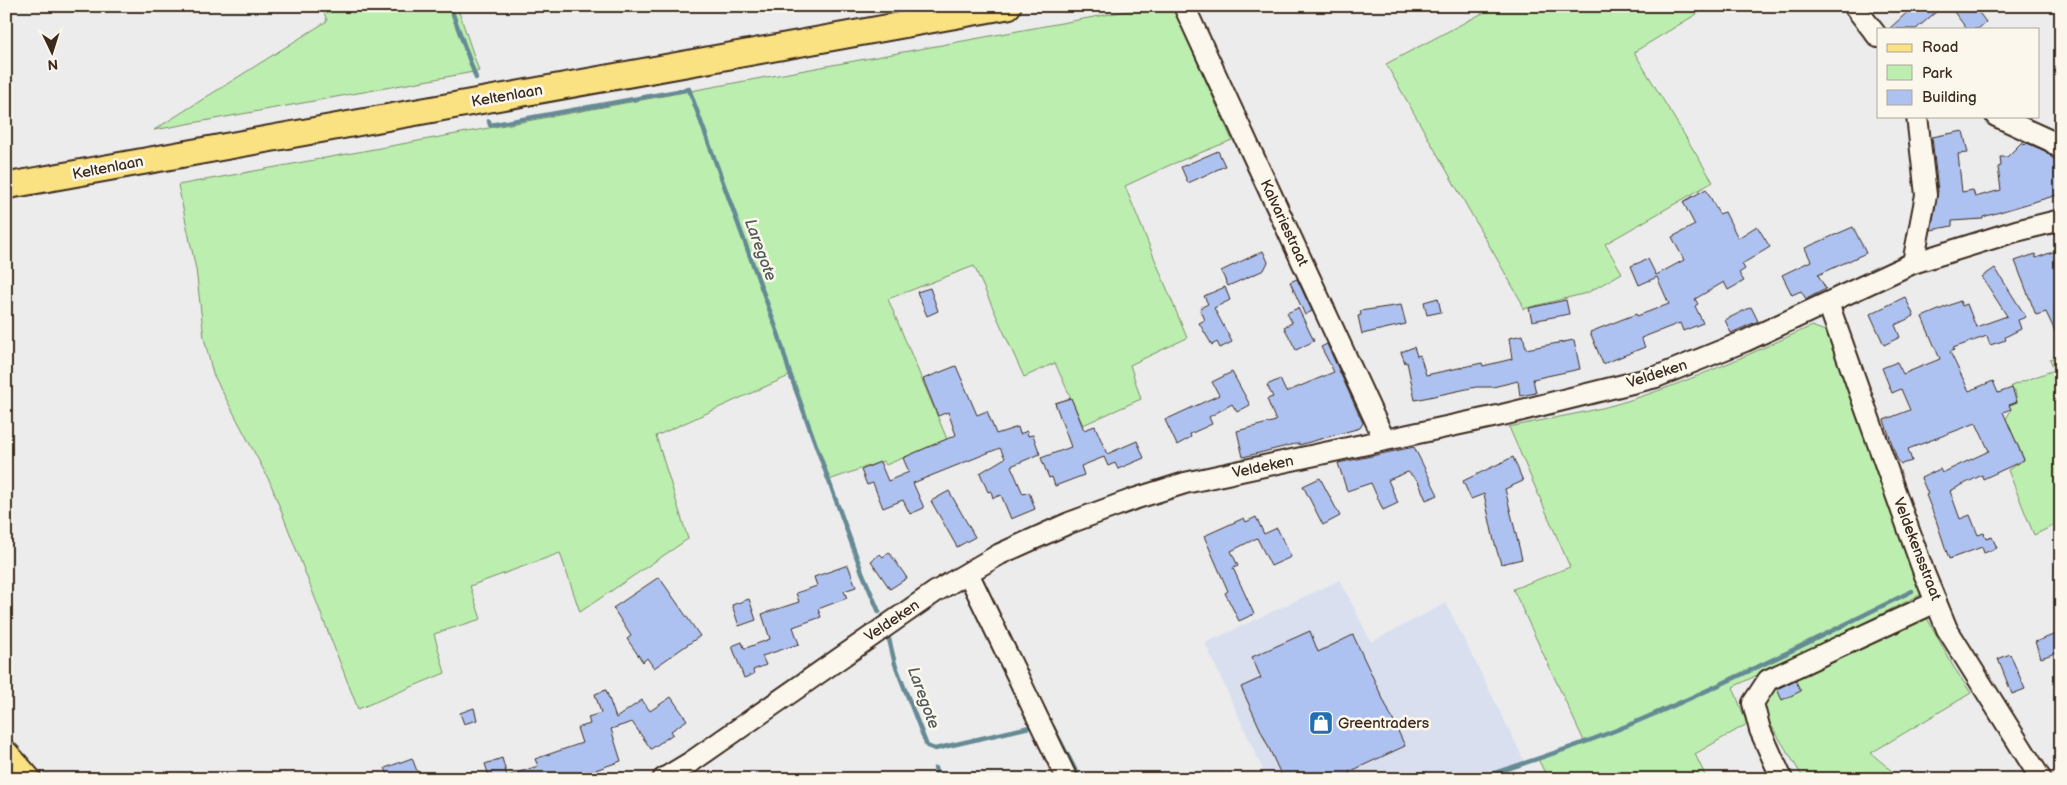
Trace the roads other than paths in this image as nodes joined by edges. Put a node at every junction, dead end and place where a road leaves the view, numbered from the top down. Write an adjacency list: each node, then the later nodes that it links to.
1 (1008, 6): 8 (main road, Keltenlaan)
2 (1184, 6): 12 (street, Kalvariestraat)
3 (1854, 6): 4 (street)
4 (1877, 35)
5 (1917, 118): 10 (street)
6 (2001, 118): 7 (street)
7 (2061, 150)
8 (6, 186)
9 (2061, 220): 10 (street, Veldeken)
10 (1913, 264): 11 (street, Veldeken)
11 (1828, 303): 12 (street, Veldeken); 14 (street, Veldekensstraat)
12 (1384, 439): 13 (street, Veldeken)
13 (968, 573): 17 (street, Veldeken); 18 (street)
14 (1936, 602): 19 (street); 20 (street, Veldekensstraat)
15 (6, 754): 16 (main road)
16 (28, 779)
17 (662, 779)
18 (1067, 779)
19 (1782, 779)
20 (2041, 779)

